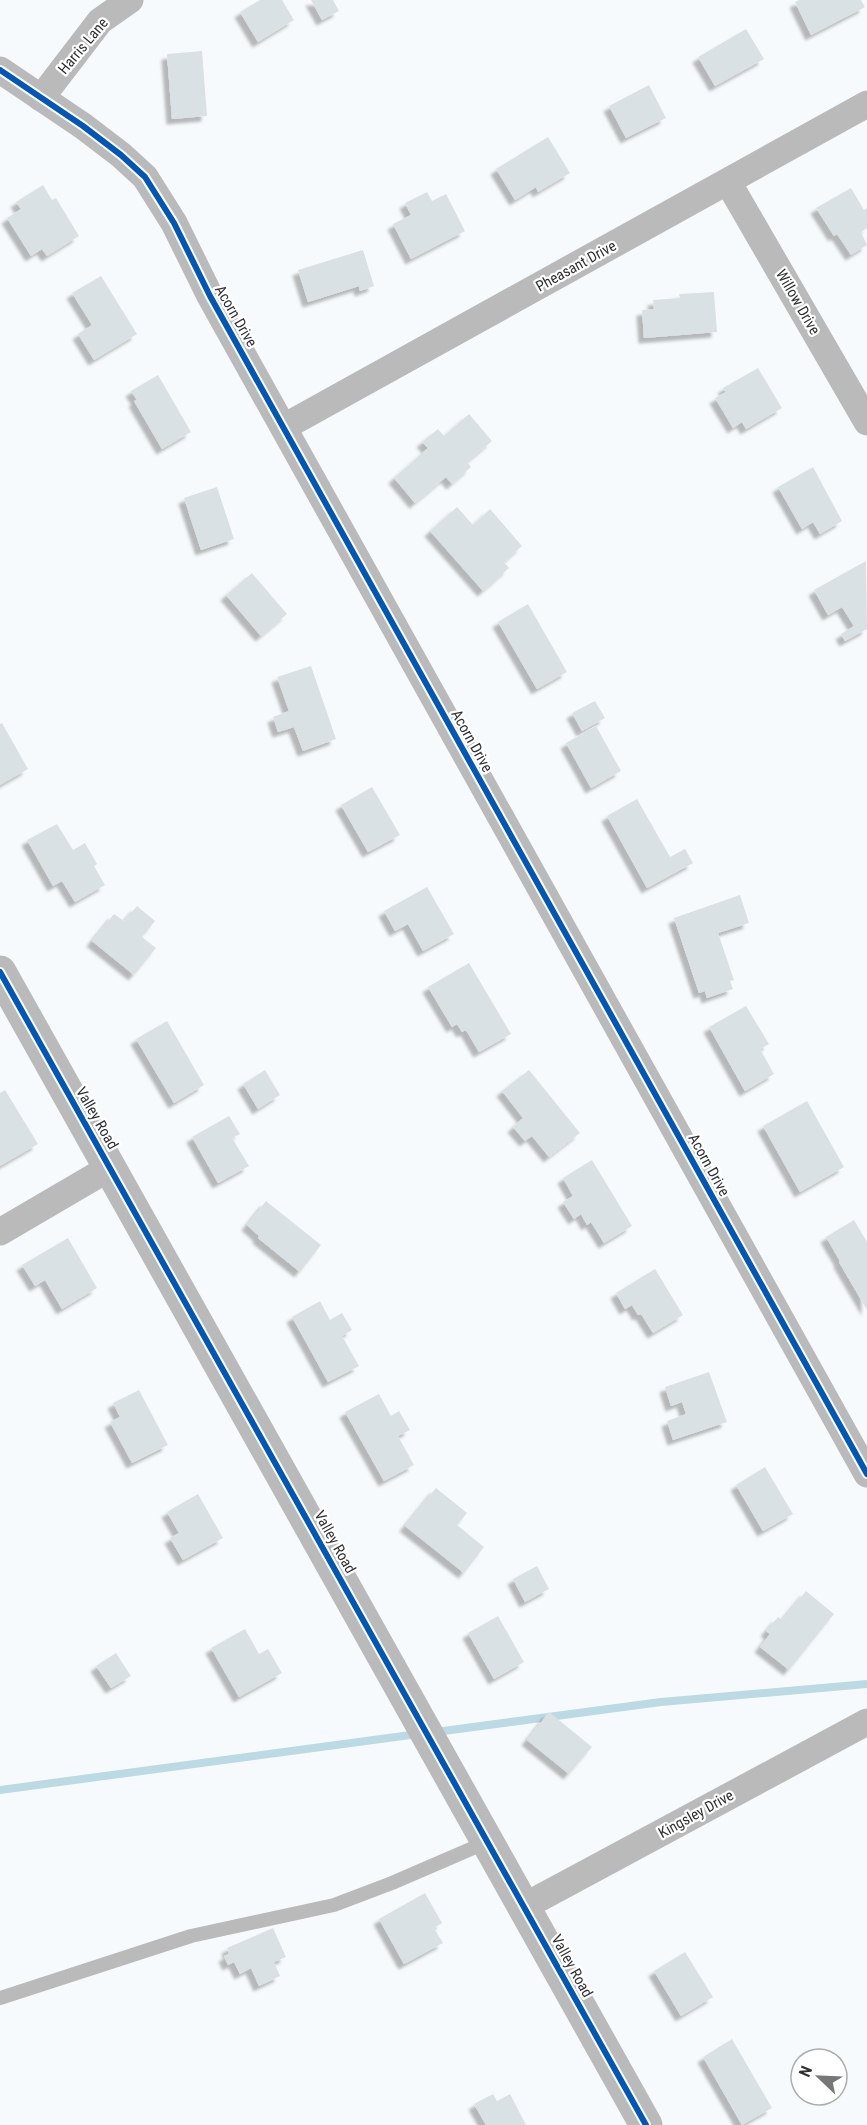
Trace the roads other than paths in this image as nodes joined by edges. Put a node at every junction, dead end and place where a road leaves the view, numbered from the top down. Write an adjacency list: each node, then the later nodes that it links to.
1 (130, 0): 3 (street, Harris Lane)
2 (0, 70): 3 (street, Acorn Drive)
3 (41, 98): 7 (street, Acorn Drive)
4 (867, 104): 5 (street, Pheasant Drive)
5 (728, 182): 6 (street, Willow Drive); 7 (street, Pheasant Drive)
6 (867, 422)
7 (284, 427): 11 (street, Acorn Drive)
8 (2, 978): 9 (street, Valley Road)
9 (111, 1167): 10 (street); 13 (street, Valley Road)
10 (0, 1232)
11 (867, 1474)
12 (867, 1722): 14 (street, Kingsley Drive)
13 (489, 1842): 14 (street, Valley Road); 15 (lane)
14 (525, 1906): 16 (street, Valley Road)
15 (0, 1998)
16 (646, 2125)

